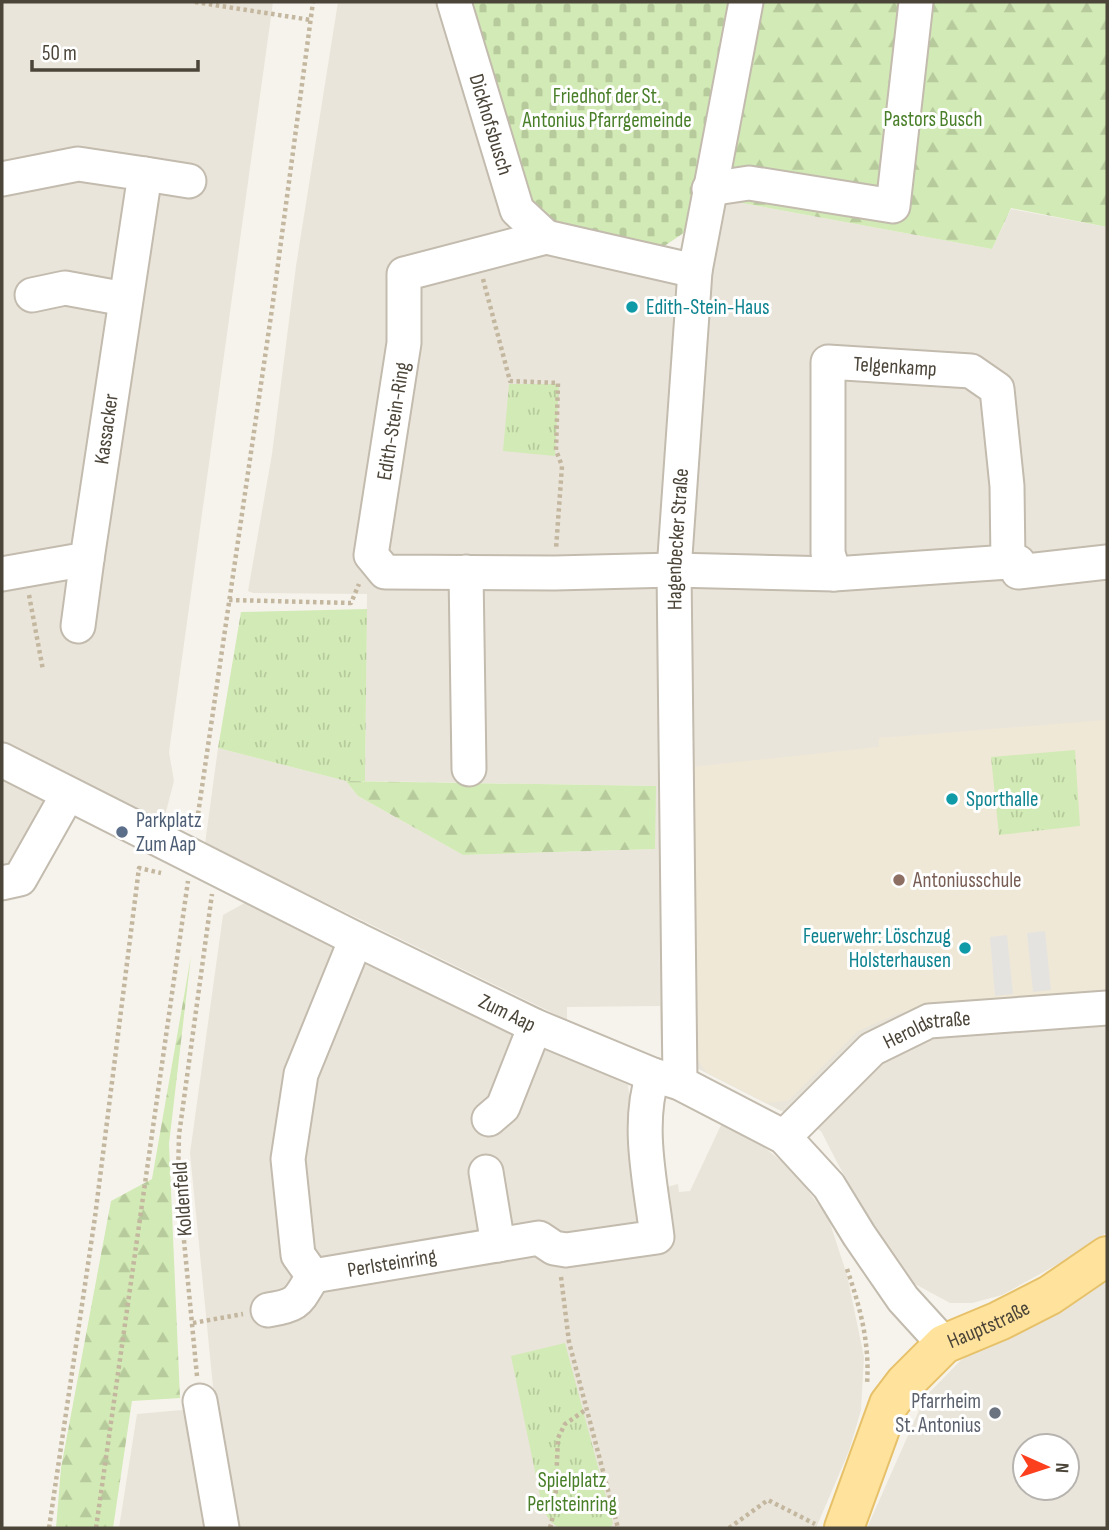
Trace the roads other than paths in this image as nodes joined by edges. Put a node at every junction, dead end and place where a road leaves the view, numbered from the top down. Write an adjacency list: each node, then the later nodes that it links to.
1 (454, 2): 8 (street, Dickhofsbusch)
2 (746, 2): 7 (street, Hagenbecker Straße)
3 (916, 2): 7 (street)
4 (145, 174): 5 (street); 6 (street); 11 (street, Kassacker)
5 (2, 179)
6 (188, 181)
7 (709, 189): 9 (street, Hagenbecker Straße)
8 (546, 237): 9 (street, Edith-Stein-Ring); 17 (street, Edith-Stein-Ring)
9 (695, 271): 15 (street, Hagenbecker Straße)
10 (33, 295): 11 (street)
11 (125, 299): 12 (street, Kassacker)
12 (87, 559): 16 (street); 19 (street, Kassacker)
13 (1107, 562): 14 (street)
14 (1013, 567): 18 (street); 18 (street, Telgenkamp)
15 (674, 570): 17 (street); 18 (street); 27 (street, Hagenbecker Straße)
16 (13, 572)
17 (466, 572): 21 (street)
18 (834, 573)
19 (78, 626)
20 (2, 760): 22 (street, Zum Aap)
21 (469, 769)
22 (68, 794): 23 (street); 24 (street, Zum Aap)
23 (2, 883)
24 (356, 939): 26 (street, Zum Aap); 33 (street)
25 (1107, 1008): 29 (street, Heroldstraße)
26 (535, 1026): 27 (street, Zum Aap); 28 (street)
27 (666, 1079): 29 (street, Zum Aap); 31 (street, Perlsteinring)
28 (489, 1119)
29 (784, 1137): 35 (street, Zum Aap)
30 (486, 1172): 31 (street)
31 (498, 1245): 33 (street, Perlsteinring)
32 (1107, 1256): 35 (main road, Hauptstraße)
33 (313, 1276): 34 (street)
34 (268, 1310)
35 (944, 1344): 37 (main road, Hauptstraße)
36 (200, 1401): 38 (street)
37 (832, 1527)
38 (222, 1528)

